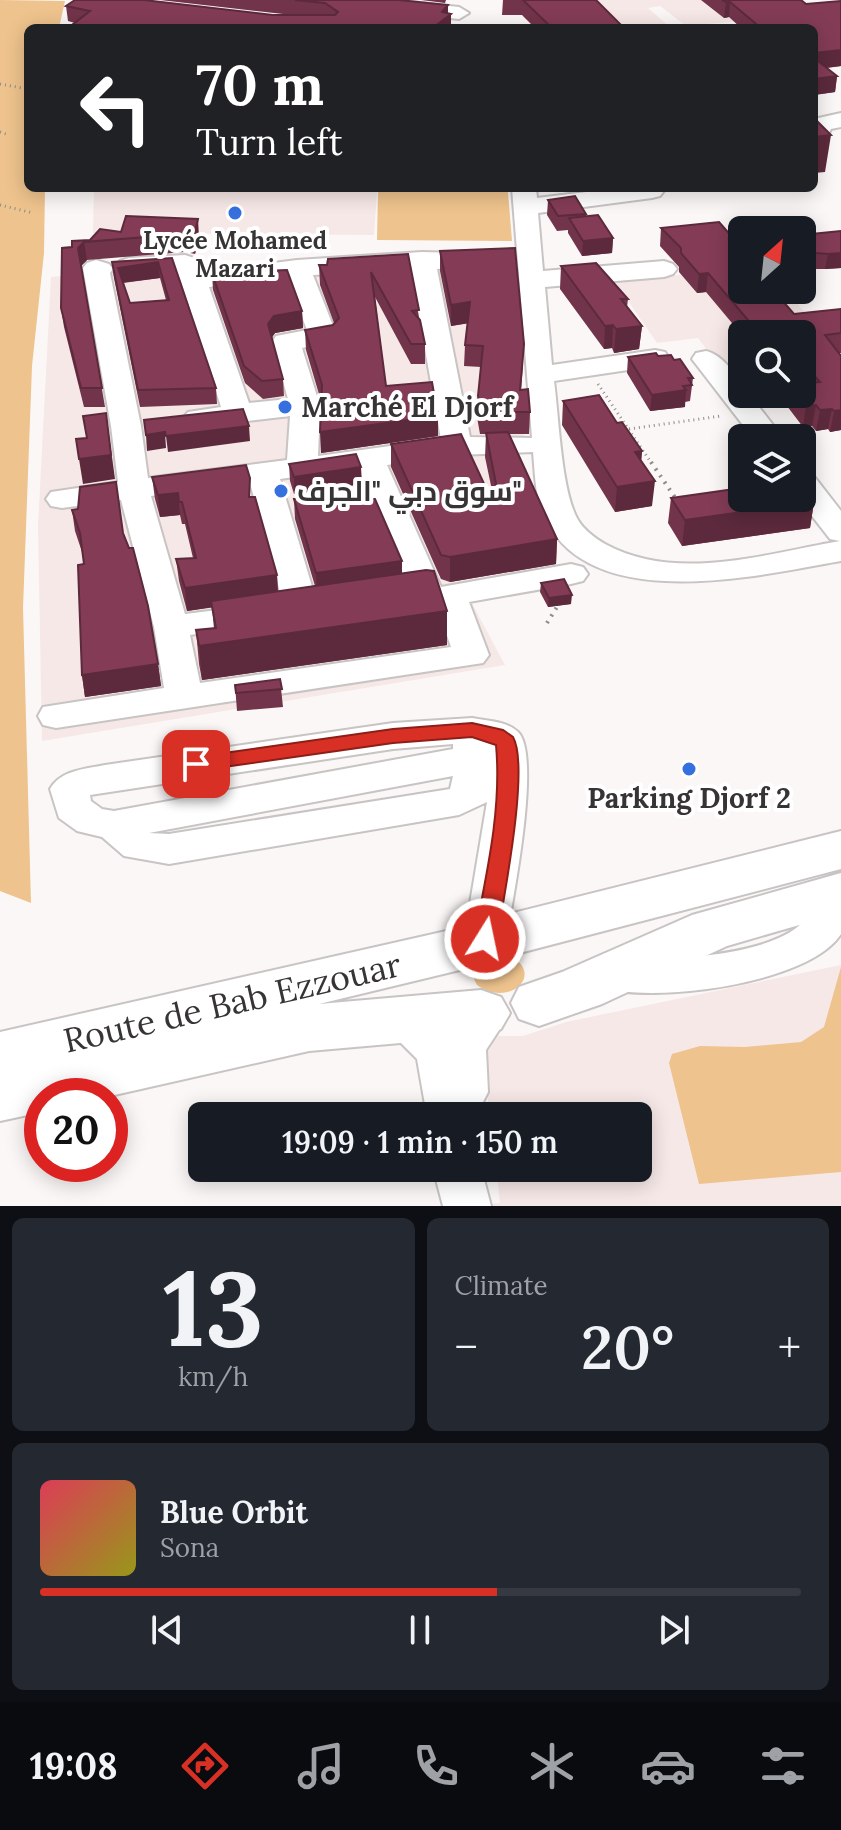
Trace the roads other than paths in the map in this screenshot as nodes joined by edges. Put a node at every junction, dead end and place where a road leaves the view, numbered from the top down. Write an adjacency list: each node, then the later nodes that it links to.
1 (338, 0): 2 (street)
2 (460, 14)
3 (841, 120): 4 (street)
4 (818, 131)
5 (818, 136): 6 (street)
6 (841, 139)
7 (631, 192): 8 (street)
8 (525, 197): 11 (street)
9 (422, 260): 10 (street); 11 (street); 22 (street)
10 (297, 268): 13 (street); 17 (street)
11 (521, 269): 12 (street); 16 (street)
12 (664, 269)
13 (194, 281): 18 (street); 19 (street)
14 (655, 358): 16 (street)
15 (706, 359): 20 (street)
16 (539, 375): 30 (street)
17 (305, 406): 18 (street); 24 (street)
18 (238, 413): 19 (street)
19 (149, 423): 26 (street)
20 (757, 424)
21 (524, 445): 22 (street)
22 (457, 446): 23 (street)
23 (368, 457): 24 (street); 32 (street)
24 (302, 466): 25 (street)
25 (263, 473): 26 (street); 33 (street)
26 (134, 490): 27 (street); 33 (street)
27 (62, 499)
28 (816, 500): 29 (street)
29 (841, 532)
30 (841, 551)
31 (571, 574): 32 (street)
32 (424, 594): 34 (street)
33 (171, 627): 34 (street)
34 (184, 696): 35 (street)
35 (56, 716)
36 (472, 744): 36 (street); 38 (street)
37 (840, 879): 38 (main road, Route de Bab Ezzouar); 39 (main road, Route de Bab Ezzouar)
38 (482, 942): 39 (main road); 39 (main road); 41 (main road, Route de Bab Ezzouar)
39 (502, 1010): 40 (main road, Route de Bab Ezzouar); 44 (street)
40 (406, 1019): 42 (main road, Route de Bab Ezzouar); 43 (street)
41 (0, 1056)
42 (0, 1096)
43 (448, 1102)
44 (467, 1102)
45 (461, 1182): 47 (street)
46 (478, 1182): 48 (street)
47 (467, 1206)
48 (478, 1206)

